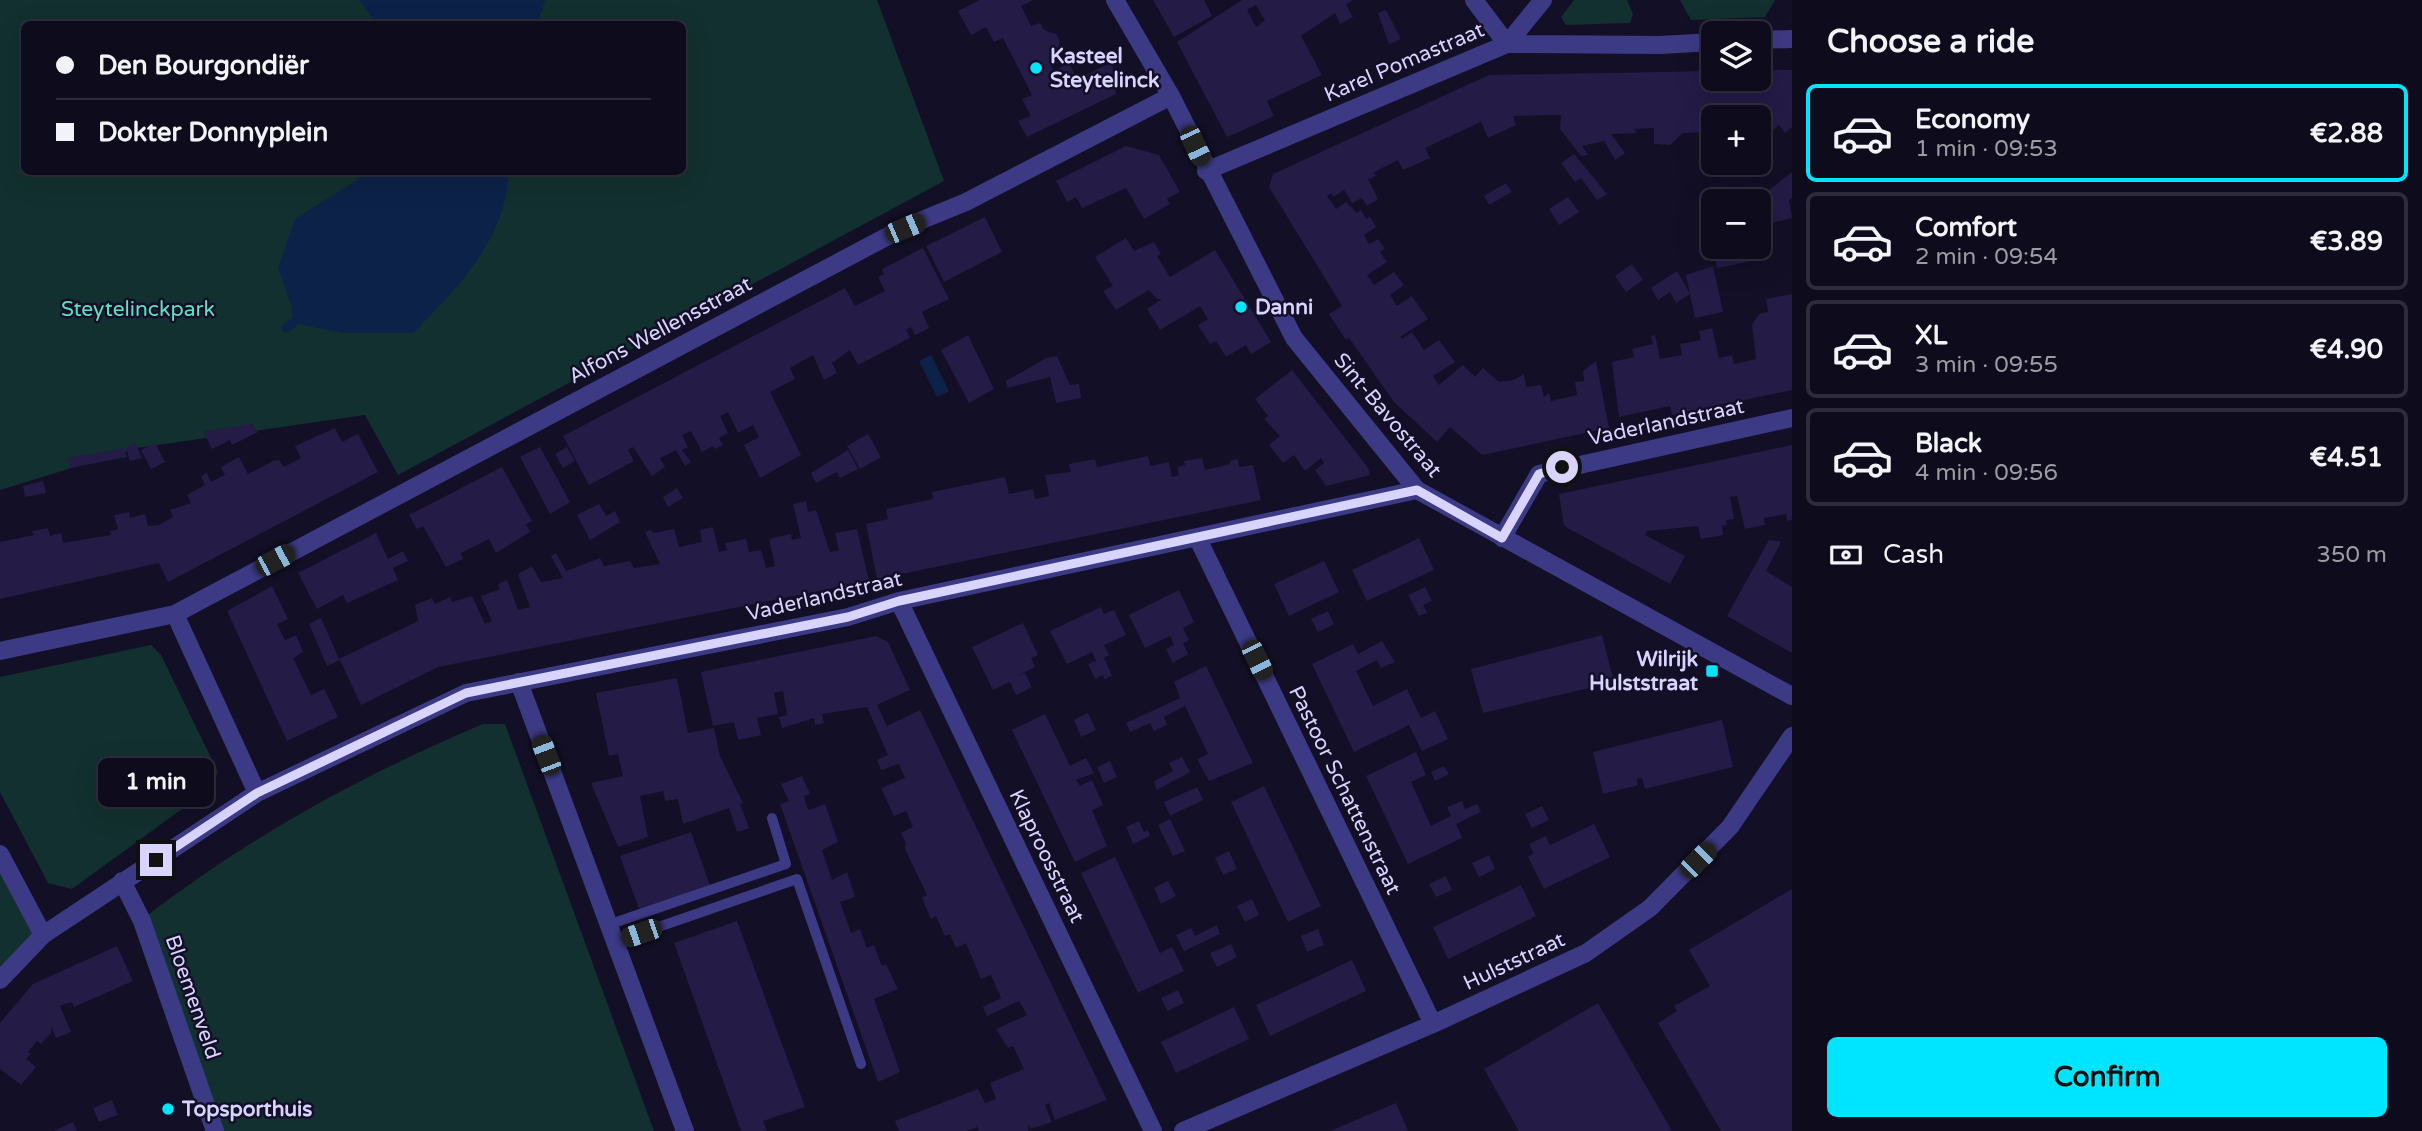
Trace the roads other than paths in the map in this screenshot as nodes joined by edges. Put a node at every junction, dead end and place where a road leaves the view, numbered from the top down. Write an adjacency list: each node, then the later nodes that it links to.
1 (1115, 0): 8 (street, Sint-Bavostraat)
2 (1474, 0): 6 (street)
3 (1543, 0): 6 (street)
4 (1792, 38): 5 (street)
5 (1771, 39)
6 (1507, 44): 7 (street, Karel Pomastraat); 9 (street, Karel Pomastraat)
7 (1701, 44)
8 (1171, 96): 9 (street, Sint-Bavostraat); 15 (street, Alfons Wellensstraat)
9 (1206, 171): 11 (street, Sint-Bavostraat)
10 (1792, 418): 12 (street, Vaderlandstraat)
11 (1417, 490): 12 (street, Sint-Bavostraat); 13 (street, Vaderlandstraat)
12 (1502, 538): 18 (street, Sint-Bavostraat)
13 (1198, 539): 14 (street, Vaderlandstraat); 27 (street, Pastoor Schattenstraat)
14 (899, 601): 17 (street, Vaderlandstraat); 31 (street, Klaproosstraat)
15 (175, 614): 16 (street, Alfons Wellensstraat); 20 (street)
16 (0, 651)
17 (519, 682): 20 (street, Vaderlandstraat); 24 (street)
18 (1792, 696)
19 (1792, 736): 27 (street, Hulststraat)
20 (257, 793): 23 (street, Vaderlandstraat)
21 (772, 818): 24 (lane)
22 (0, 854): 25 (street)
23 (122, 881): 25 (street, Vaderlandstraat); 29 (street, Bloemenveld)
24 (612, 933): 28 (lane); 30 (street)
25 (43, 935): 26 (street, Vaderlandstraat)
26 (0, 980)
27 (1433, 1024): 32 (street, Hulststraat)
28 (861, 1064)
29 (215, 1131)
30 (685, 1131)
31 (1153, 1131)
32 (1183, 1131)

